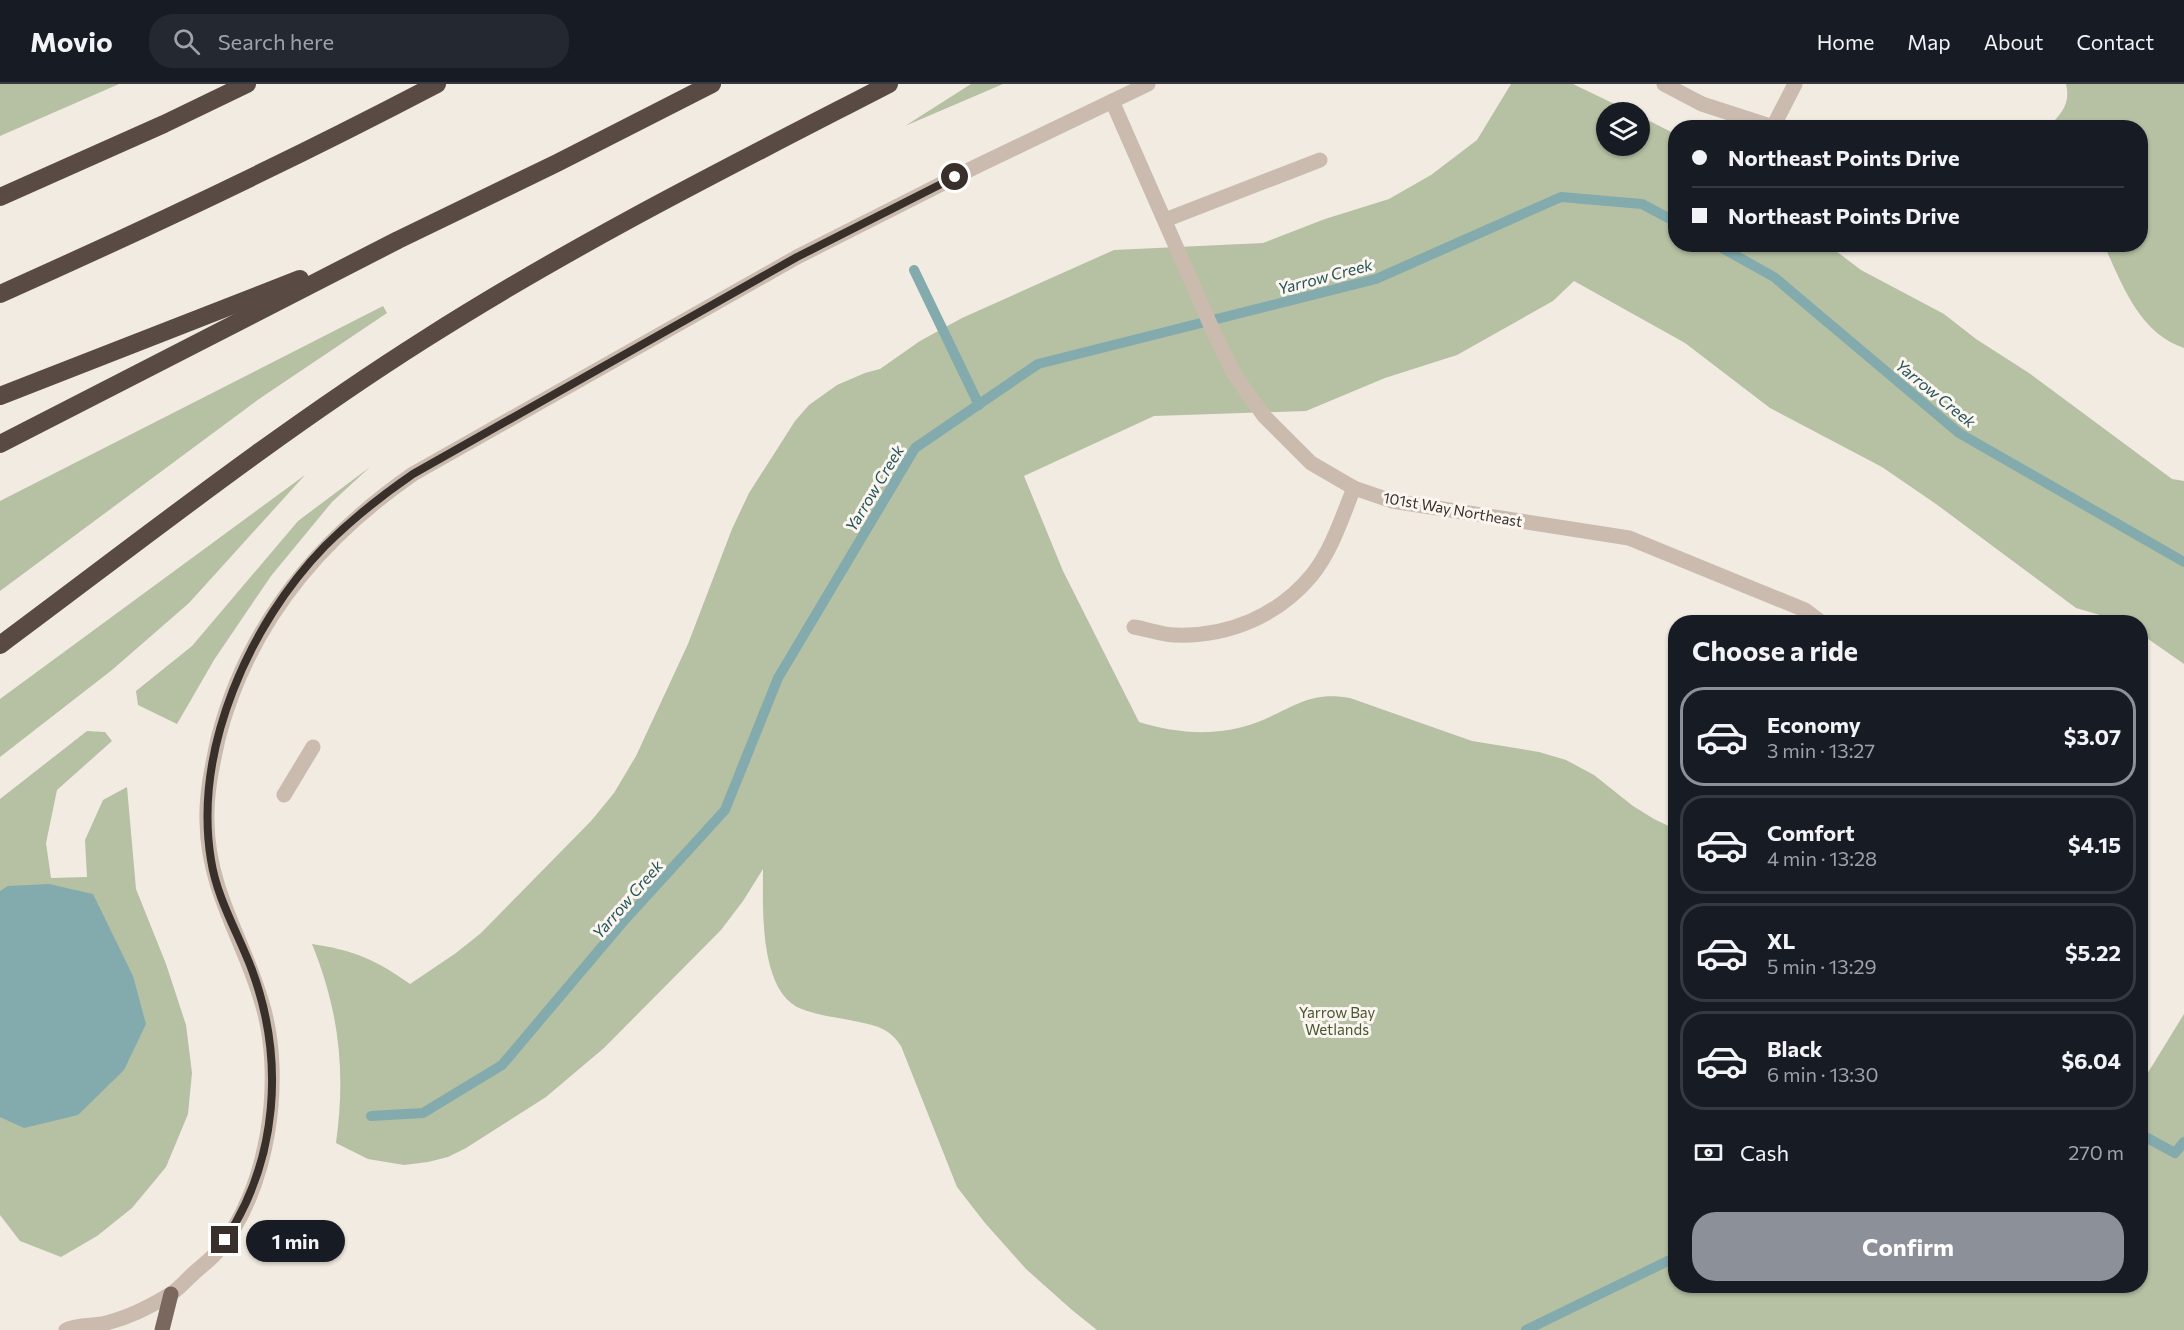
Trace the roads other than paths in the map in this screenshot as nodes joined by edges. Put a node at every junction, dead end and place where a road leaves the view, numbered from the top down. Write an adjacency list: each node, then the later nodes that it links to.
1 (247, 84): 12 (highway)
2 (437, 84): 15 (highway)
3 (712, 84): 14 (highway)
4 (889, 84): 21 (highway)
5 (1148, 84): 8 (street)
6 (1664, 84): 9 (street)
7 (1795, 84): 10 (street)
8 (1112, 100): 13 (street, 101st Way Northeast); 24 (street)
9 (1751, 120)
10 (1777, 120)
11 (1320, 160): 13 (street)
12 (0, 197)
13 (1165, 220): 18 (street, 101st Way Northeast)
14 (398, 240): 16 (highway); 17 (highway)
15 (0, 294)
16 (0, 396)
17 (0, 444)
18 (1354, 488): 19 (street, 101st Way Northeast); 20 (street)
19 (1811, 615)
20 (1134, 627)
21 (0, 645)
22 (313, 747): 23 (street)
23 (284, 795)
24 (171, 1294): 25 (street); 26 (main road)
25 (66, 1330)
26 (162, 1330)

